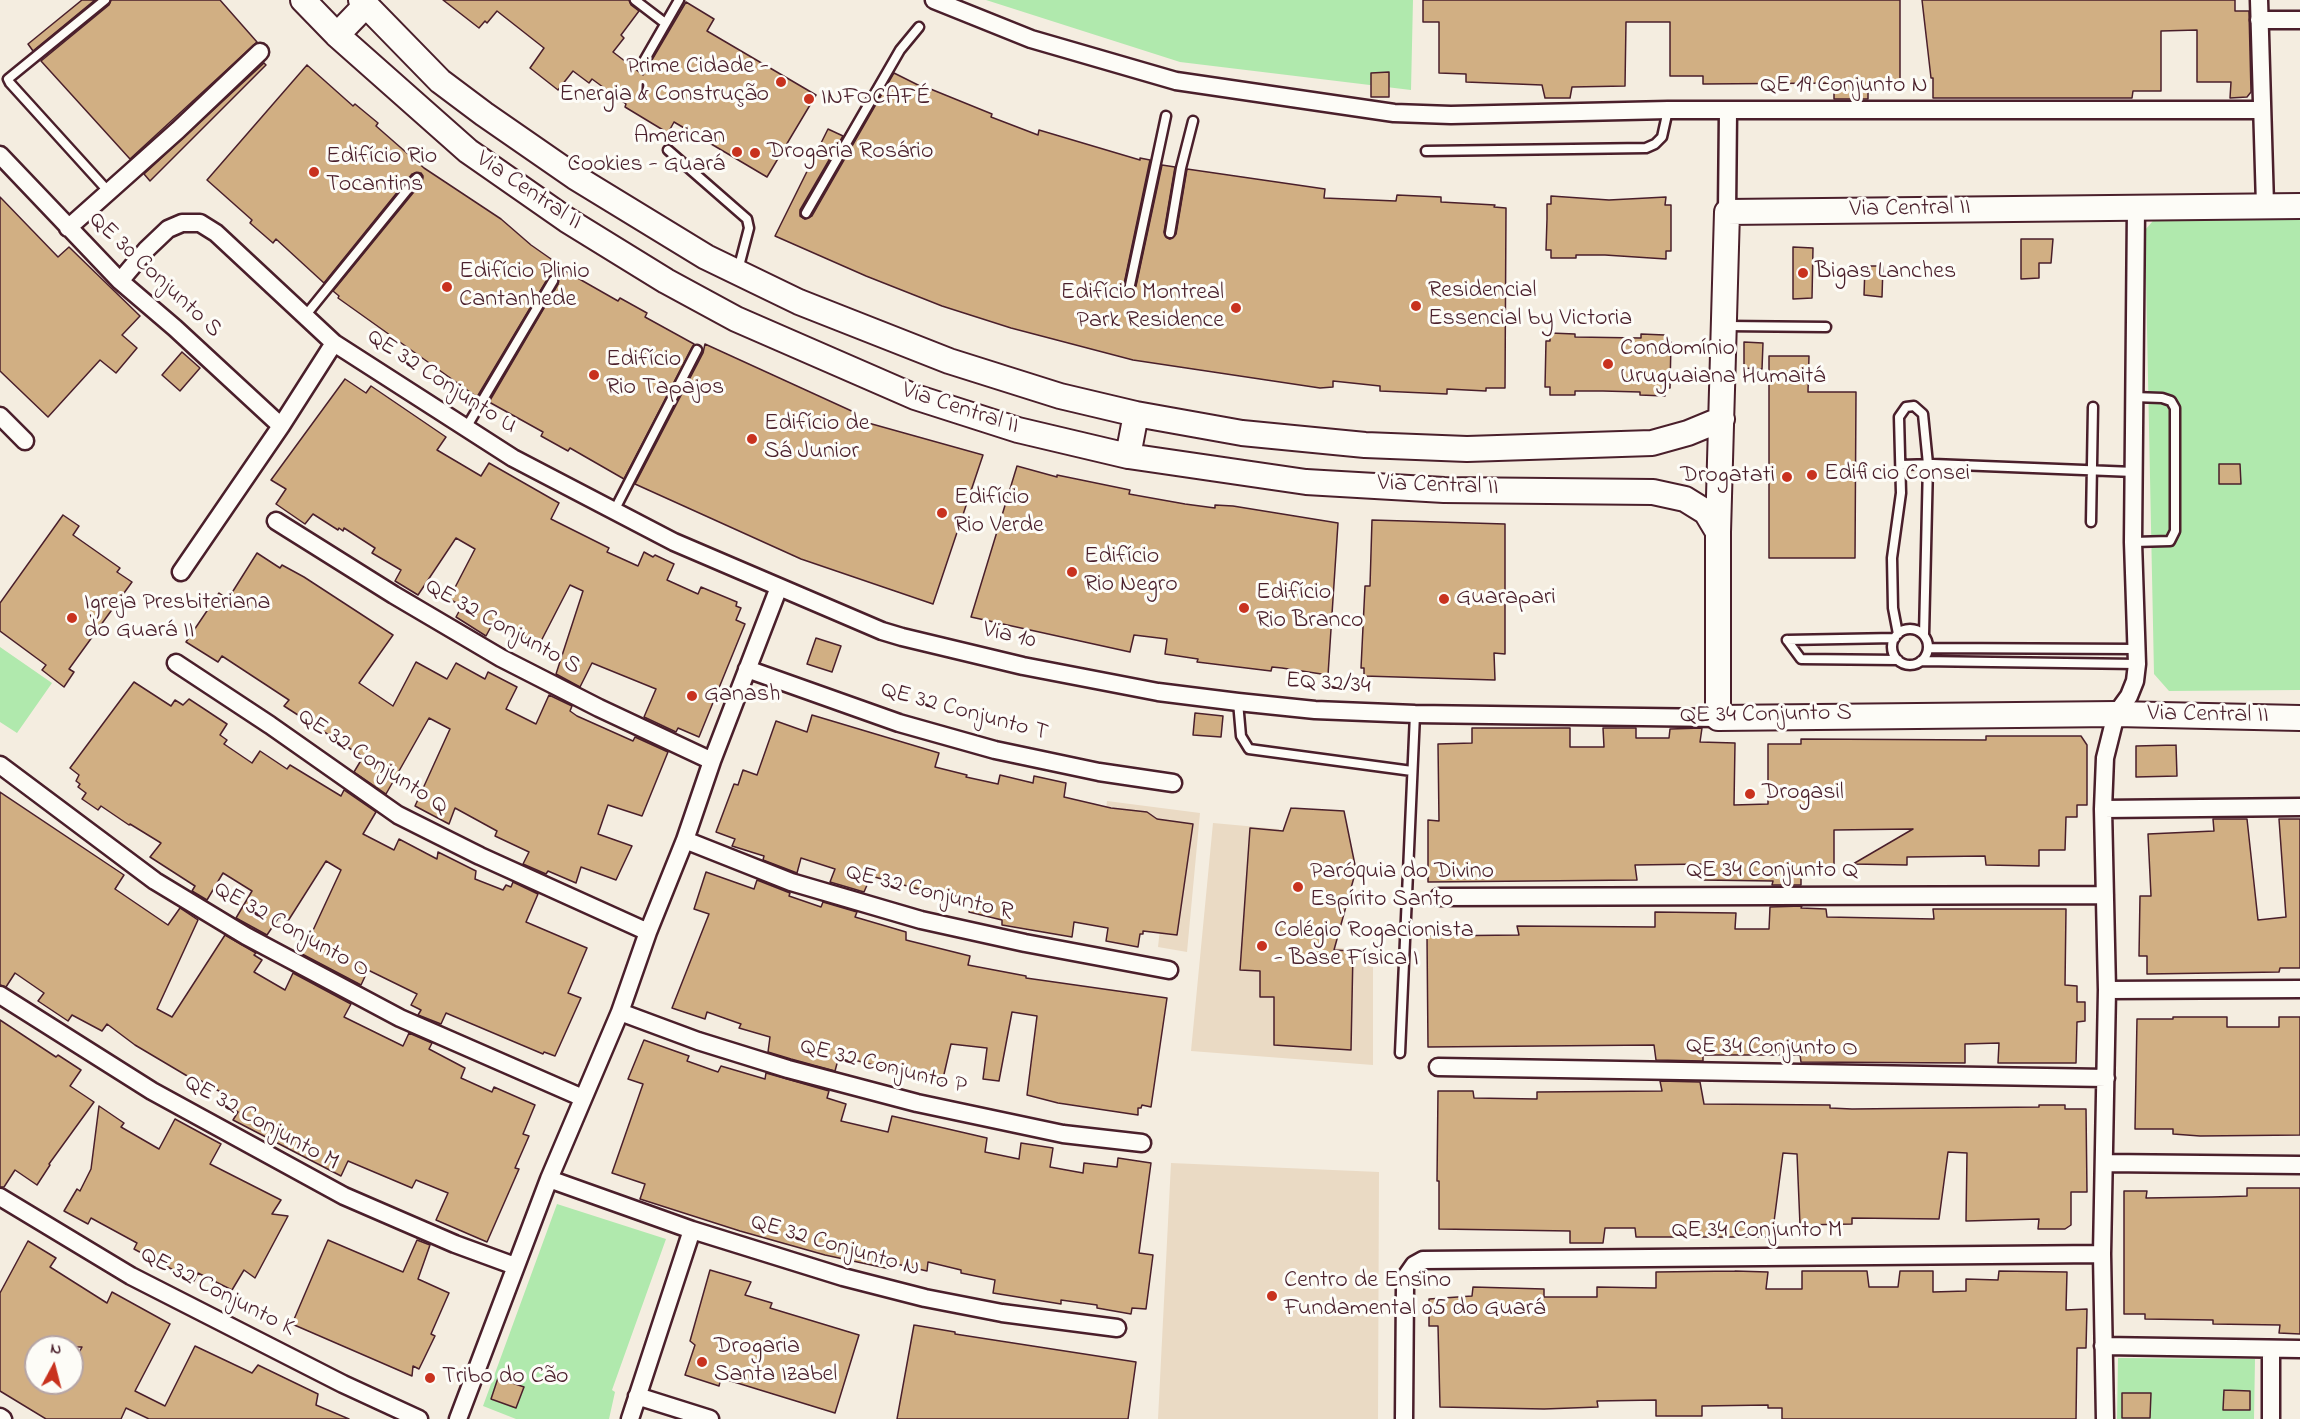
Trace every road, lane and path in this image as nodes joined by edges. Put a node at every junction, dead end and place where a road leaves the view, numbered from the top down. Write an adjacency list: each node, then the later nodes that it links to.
1 (105, 0): 25 (lane)
2 (303, 0): 13 (street, Via Central II)
3 (634, 0): 11 (lane)
4 (679, 0): 11 (lane)
5 (934, 0): 8 (street, QE 19 Conjunto N)
6 (2259, 0): 9 (street)
7 (363, 3): 13 (street); 33 (street, Via Central II)
8 (958, 4): 16 (street, QE 19 Conjunto N)
9 (2259, 20): 10 (street); 17 (street)
10 (2300, 20)
11 (665, 23): 15 (lane)
12 (919, 27): 30 (lane)
13 (337, 35): 50 (street, Via Central II)
14 (260, 52): 25 (street)
15 (644, 61)
16 (1668, 110): 18 (street, QE 19 Conjunto N); 22 (lane)
17 (2262, 110): 18 (street, QE 19 Conjunto N); 26 (street)
18 (1728, 112): 29 (street)
19 (1166, 116): 36 (lane)
20 (1193, 121): 32 (lane)
21 (668, 150): 33 (lane)
22 (1426, 151)
23 (0, 155): 31 (street, QE 30 Conjunto S)
24 (417, 178): 37 (lane)
25 (108, 191): 31 (street)
26 (2265, 206): 27 (street, Via Central II); 28 (street, Via Central II)
27 (2300, 206)
28 (2136, 208): 29 (street, Via Central II); 42 (street)
29 (1727, 212): 38 (street)
30 (806, 213)
31 (68, 228): 34 (street, QE 30 Conjunto S)
32 (1170, 233)
33 (738, 272): 44 (street, Via Central II)
34 (120, 281): 37 (street, QE 32 Conjunto U); 47 (street, QE 30 Conjunto S)
35 (553, 281): 48 (lane)
36 (1130, 285)
37 (305, 316): 40 (street, QE 32 Conjunto U)
38 (1723, 326): 39 (lane); 46 (street)
39 (1826, 327)
40 (334, 343): 47 (street); 48 (street, QE 32 Conjunto U)
41 (697, 350): 55 (lane)
42 (2133, 397): 54 (street); 59 (lane)
43 (2093, 407): 53 (lane)
44 (1136, 414): 46 (street, Via Central II); 50 (street)
45 (0, 416): 49 (street)
46 (1722, 419): 58 (street)
47 (280, 426): 60 (street)
48 (466, 428): 55 (street, QE 32 Conjunto U)
49 (26, 441)
50 (1128, 456): 58 (street, Via Central II)
51 (1928, 464): 52 (lane); 52 (lane); 53 (lane); 62 (lane)
52 (1901, 465): 63 (lane)
53 (2092, 470): 54 (lane); 57 (lane)
54 (2134, 472): 59 (street)
55 (613, 512): 61 (street, QE 32 Conjunto U)
56 (276, 521): 75 (street, QE 32 Conjunto S)
57 (2091, 522)
58 (1718, 532): 73 (street)
59 (2133, 542): 65 (street)
60 (181, 572)
61 (779, 587): 69 (street); 70 (street, Via 10)
62 (1924, 635): 63 (lane); 64 (lane)
63 (1897, 636): 66 (lane); 66 (lane)
64 (1928, 648): 65 (lane); 67 (lane)
65 (2137, 656): 67 (lane); 72 (street)
66 (1898, 660): 67 (lane)
67 (1921, 661)
68 (176, 663): 84 (street, QE 32 Conjunto Q)
69 (747, 669): 75 (street); 78 (street, QE 32 Conjunto T)
70 (1238, 702): 71 (street, EQ 32/34); 77 (lane)
71 (1415, 714): 73 (street, QE 34 Conjunto S); 77 (lane)
72 (2116, 714): 73 (street, QE 34 Conjunto S); 74 (street, Via Central II); 80 (street)
73 (1718, 718)
74 (2300, 718)
75 (712, 761): 81 (street)
76 (0, 765): 93 (street, QE 32 Conjunto O)
77 (1412, 771): 90 (lane)
78 (1173, 783)
79 (2300, 807): 80 (street)
80 (2103, 809): 82 (street)
81 (685, 840): 84 (street); 85 (street, QE 32 Conjunto R)
82 (2105, 895): 83 (street, QE 34 Conjunto Q); 87 (street)
83 (1439, 897)
84 (648, 932): 89 (street)
85 (1169, 970)
86 (2300, 989): 87 (street)
87 (2107, 990): 92 (street)
88 (0, 994): 101 (street, QE 32 Conjunto M)
89 (620, 1012): 93 (street); 94 (street, QE 32 Conjunto P)
90 (1400, 1053)
91 (1438, 1067): 92 (street, QE 34 Conjunto O)
92 (2106, 1078): 95 (street)
93 (583, 1098): 97 (street)
94 (1142, 1143)
95 (2104, 1163): 96 (street); 100 (street)
96 (2300, 1165)
97 (549, 1179): 99 (street, QE 32 Conjunto N); 101 (street)
98 (0, 1197): 107 (street, QE 32 Conjunto K)
99 (692, 1230): 102 (street, QE 32 Conjunto N); 106 (street)
100 (2102, 1254): 103 (street); 111 (street, QE 34 Conjunto M)
101 (515, 1266): 108 (street)
102 (1117, 1328)
103 (2103, 1346): 104 (street); 112 (street)
104 (2271, 1350): 105 (street); 113 (street)
105 (2300, 1350)
106 (637, 1396): 109 (street); 110 (street)
107 (419, 1419)
108 (458, 1419)
109 (630, 1419)
110 (710, 1419)
111 (1404, 1419)
112 (2105, 1419)
113 (2271, 1419)

